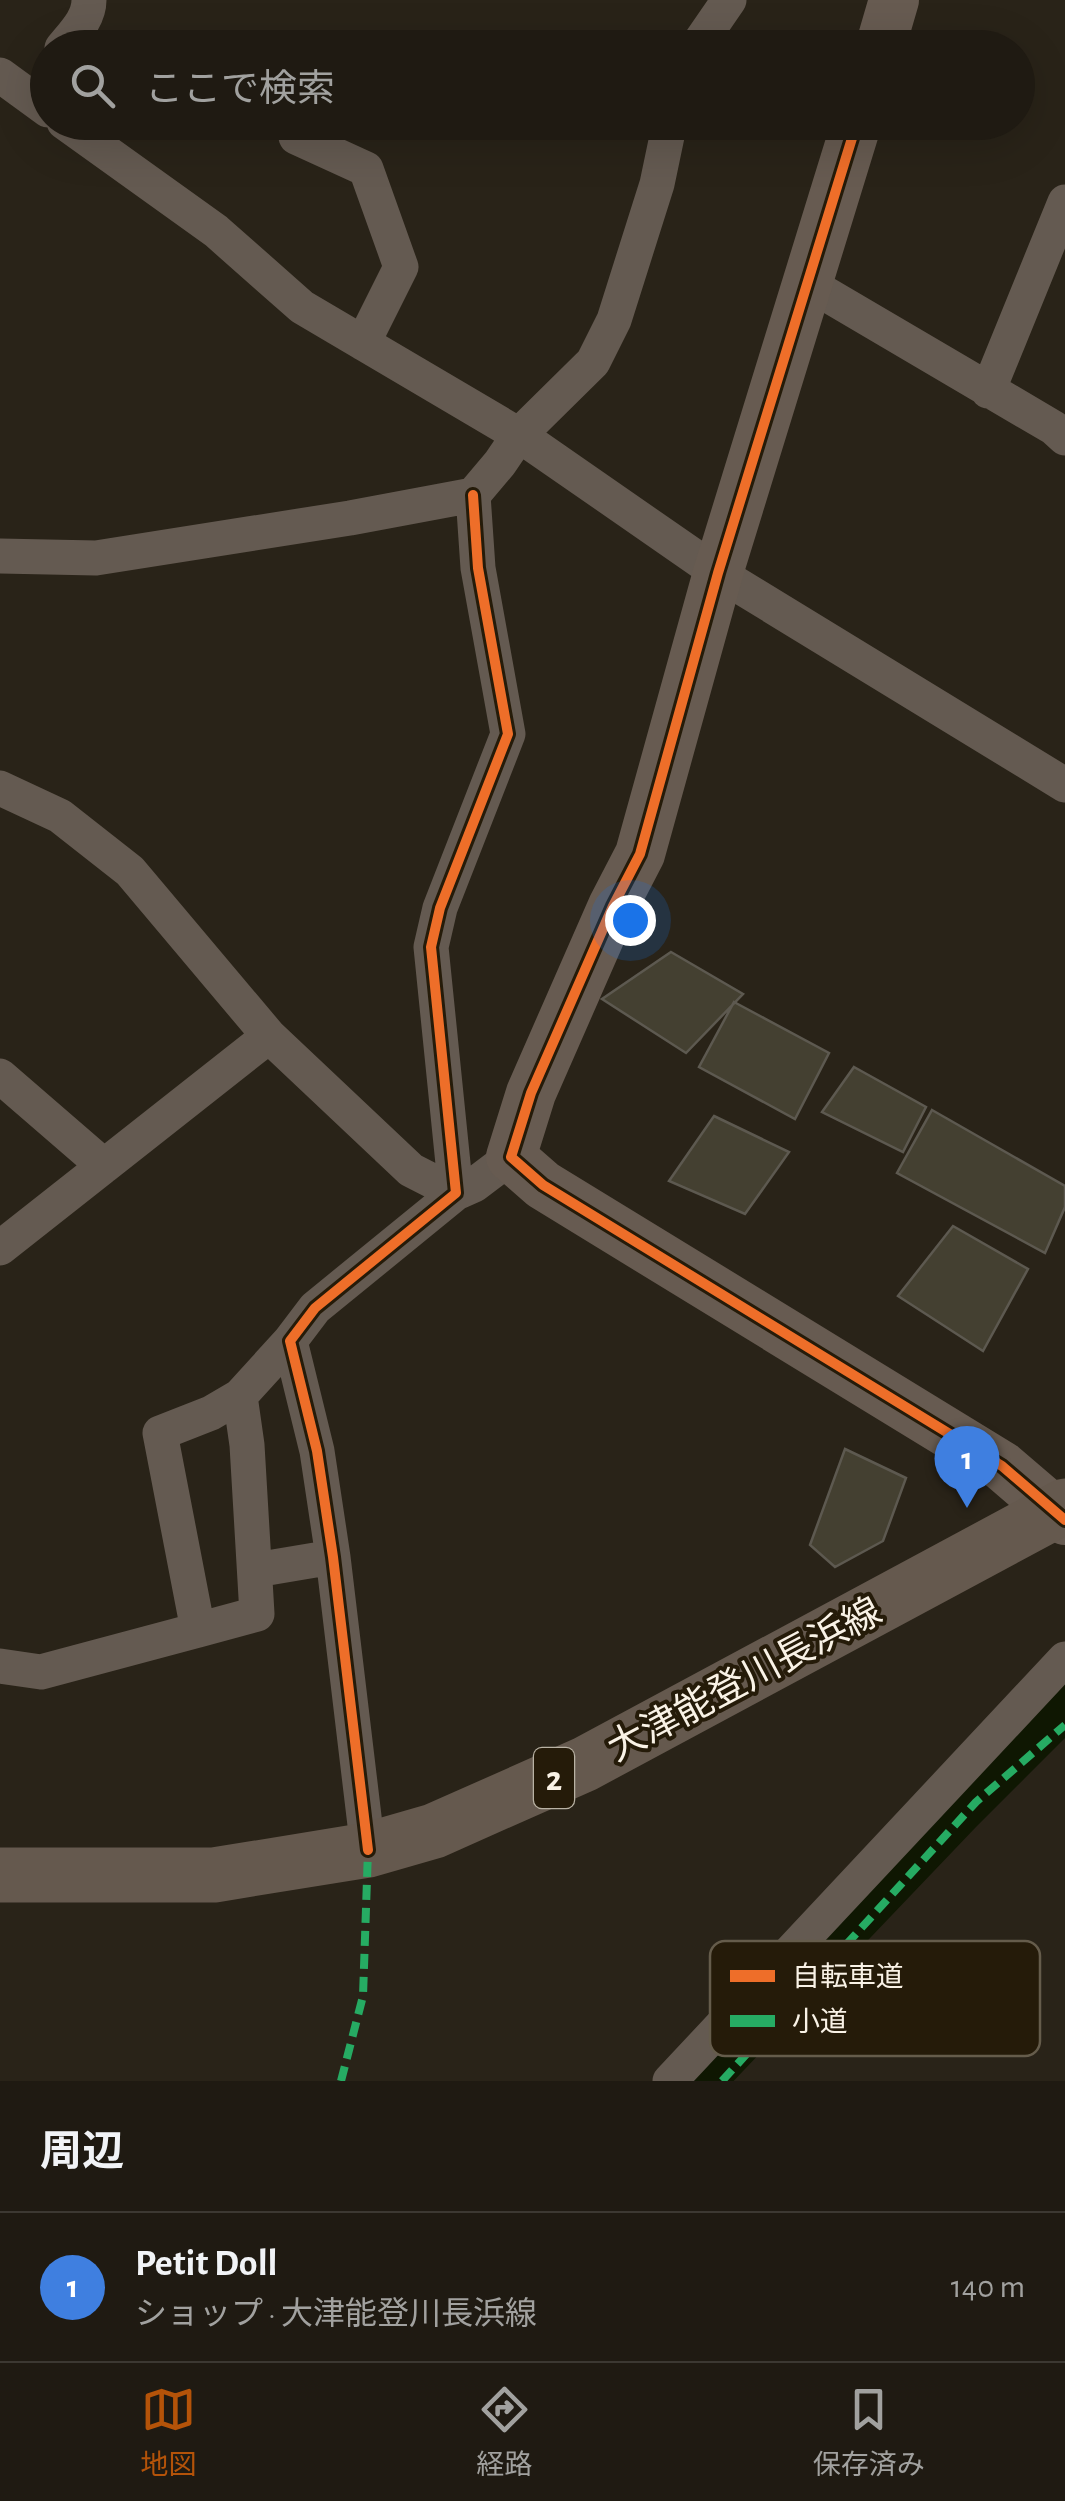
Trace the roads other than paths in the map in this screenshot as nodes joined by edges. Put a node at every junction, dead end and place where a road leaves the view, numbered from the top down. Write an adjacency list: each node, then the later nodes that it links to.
1 (89, 0): 4 (street)
2 (729, 0): 5 (street)
3 (894, 0): 6 (street)
4 (77, 30)
5 (708, 30)
6 (885, 30)
7 (89, 140): 13 (street)
8 (303, 140): 13 (street)
9 (666, 140): 15 (street)
10 (853, 140): 12 (street)
11 (1065, 202): 14 (street)
12 (809, 284): 14 (street); 19 (street)
13 (363, 343): 15 (street)
14 (988, 391): 16 (street)
15 (519, 435): 17 (street); 19 (street)
16 (1065, 438)
17 (472, 495): 18 (street); 26 (street)
18 (0, 556)
19 (718, 574): 20 (street); 24 (street)
20 (1064, 782)
21 (0, 788): 22 (street)
22 (269, 1036): 25 (street); 26 (street)
23 (0, 1076): 25 (street)
24 (511, 1157): 26 (street); 30 (street)
25 (104, 1166): 27 (street)
26 (456, 1193): 28 (street)
27 (0, 1248)
28 (290, 1341): 29 (street); 31 (street)
29 (240, 1396): 32 (street); 33 (street)
30 (1062, 1512): 36 (main road, 大津能登川長浜線 / 2)
31 (333, 1557): 32 (street); 36 (street)
32 (256, 1570): 33 (street)
33 (198, 1630): 35 (street)
34 (1065, 1659): 38 (street)
35 (0, 1666)
36 (368, 1850): 37 (main road, 大津能登川長浜線 / 2)
37 (0, 1876)
38 (801, 1941)
39 (710, 2038): 40 (street)
40 (670, 2081)

